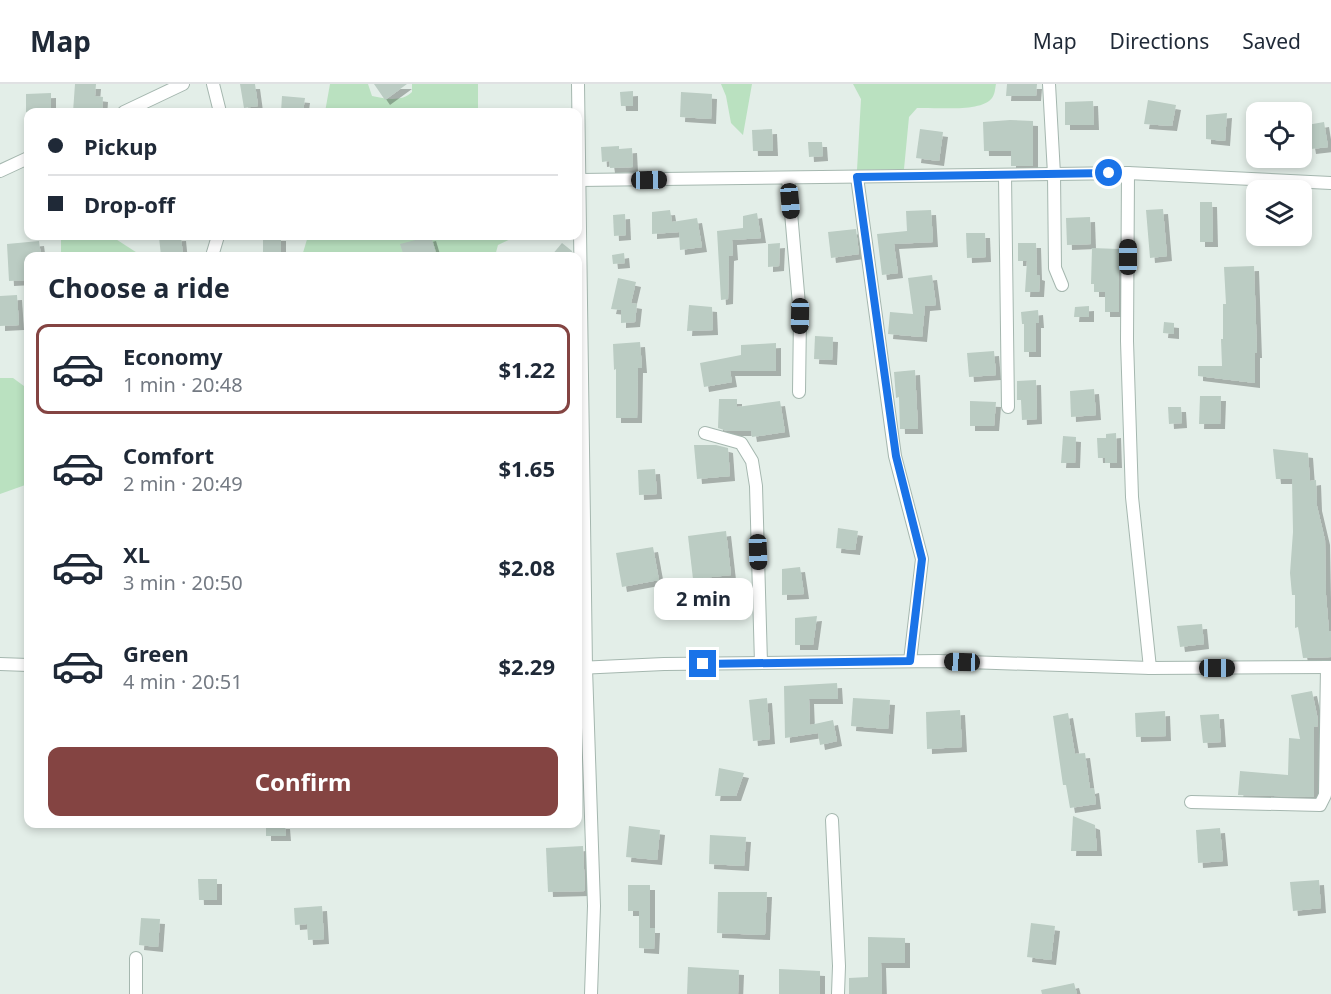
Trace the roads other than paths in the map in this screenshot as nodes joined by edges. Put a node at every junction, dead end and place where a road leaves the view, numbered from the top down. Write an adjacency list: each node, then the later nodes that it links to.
1 (183, 84): 5 (street)
2 (213, 84): 6 (street)
3 (578, 84): 7 (street)
4 (1049, 84): 11 (street)
5 (132, 108)
6 (219, 108)
7 (578, 108)
8 (24, 160): 9 (street)
9 (0, 171)
10 (1128, 172): 11 (street); 16 (street); 27 (street)
11 (1054, 174): 12 (street); 17 (street)
12 (1005, 175): 13 (street); 19 (street)
13 (857, 177): 14 (street); 21 (street)
14 (788, 178): 15 (street); 18 (street)
15 (582, 180)
16 (1331, 183)
17 (1062, 285)
18 (799, 392)
19 (1008, 407)
20 (705, 433): 22 (street)
21 (910, 661): 22 (street); 27 (street)
22 (761, 663): 26 (street)
23 (0, 664): 24 (street)
24 (24, 665)
25 (1329, 667): 27 (street); 28 (street)
26 (582, 668): 32 (street)
27 (1150, 668)
28 (1191, 802)
29 (832, 820): 33 (street)
30 (136, 958): 31 (street)
31 (136, 994)
32 (591, 994)
33 (838, 994)

